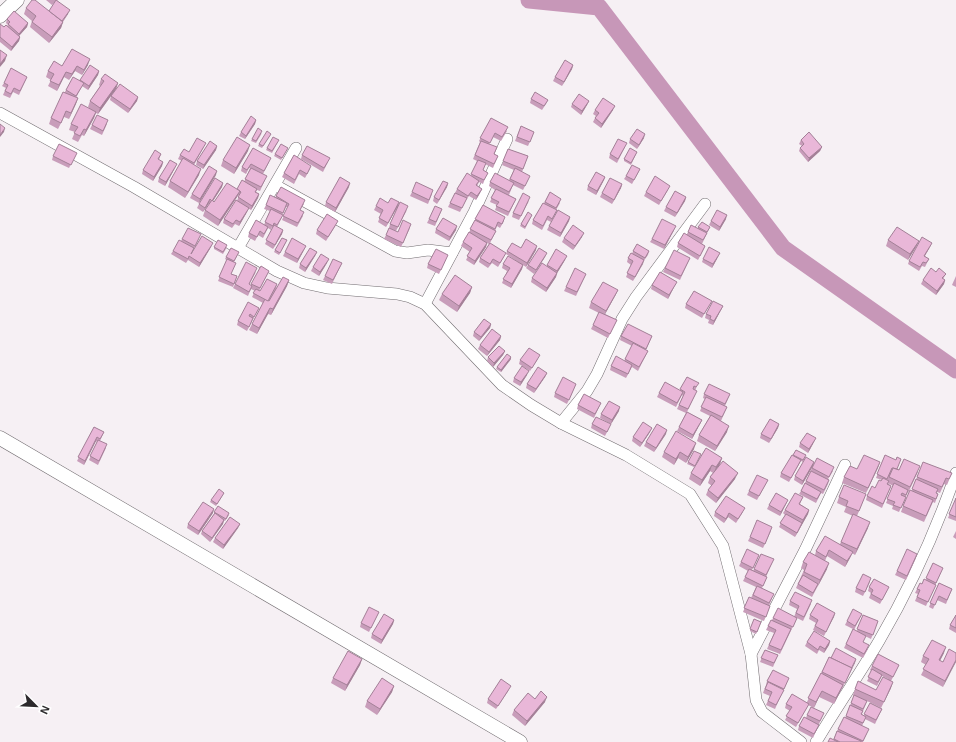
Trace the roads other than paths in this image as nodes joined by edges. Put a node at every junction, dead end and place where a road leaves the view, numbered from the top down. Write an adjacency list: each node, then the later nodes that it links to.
1 (17, 0): 2 (street)
2 (0, 16)
3 (0, 113): 8 (street)
4 (507, 139): 9 (street)
5 (296, 148): 6 (street)
6 (275, 185): 8 (street); 9 (street)
7 (705, 204): 11 (street)
8 (238, 248): 10 (street)
9 (452, 253): 10 (street)
10 (425, 304): 11 (street)
11 (561, 422): 15 (street)
12 (0, 438): 16 (street)
13 (845, 465): 15 (street)
14 (956, 473): 18 (street)
15 (751, 654): 17 (street)
16 (520, 742)
17 (801, 742)
18 (816, 742)

